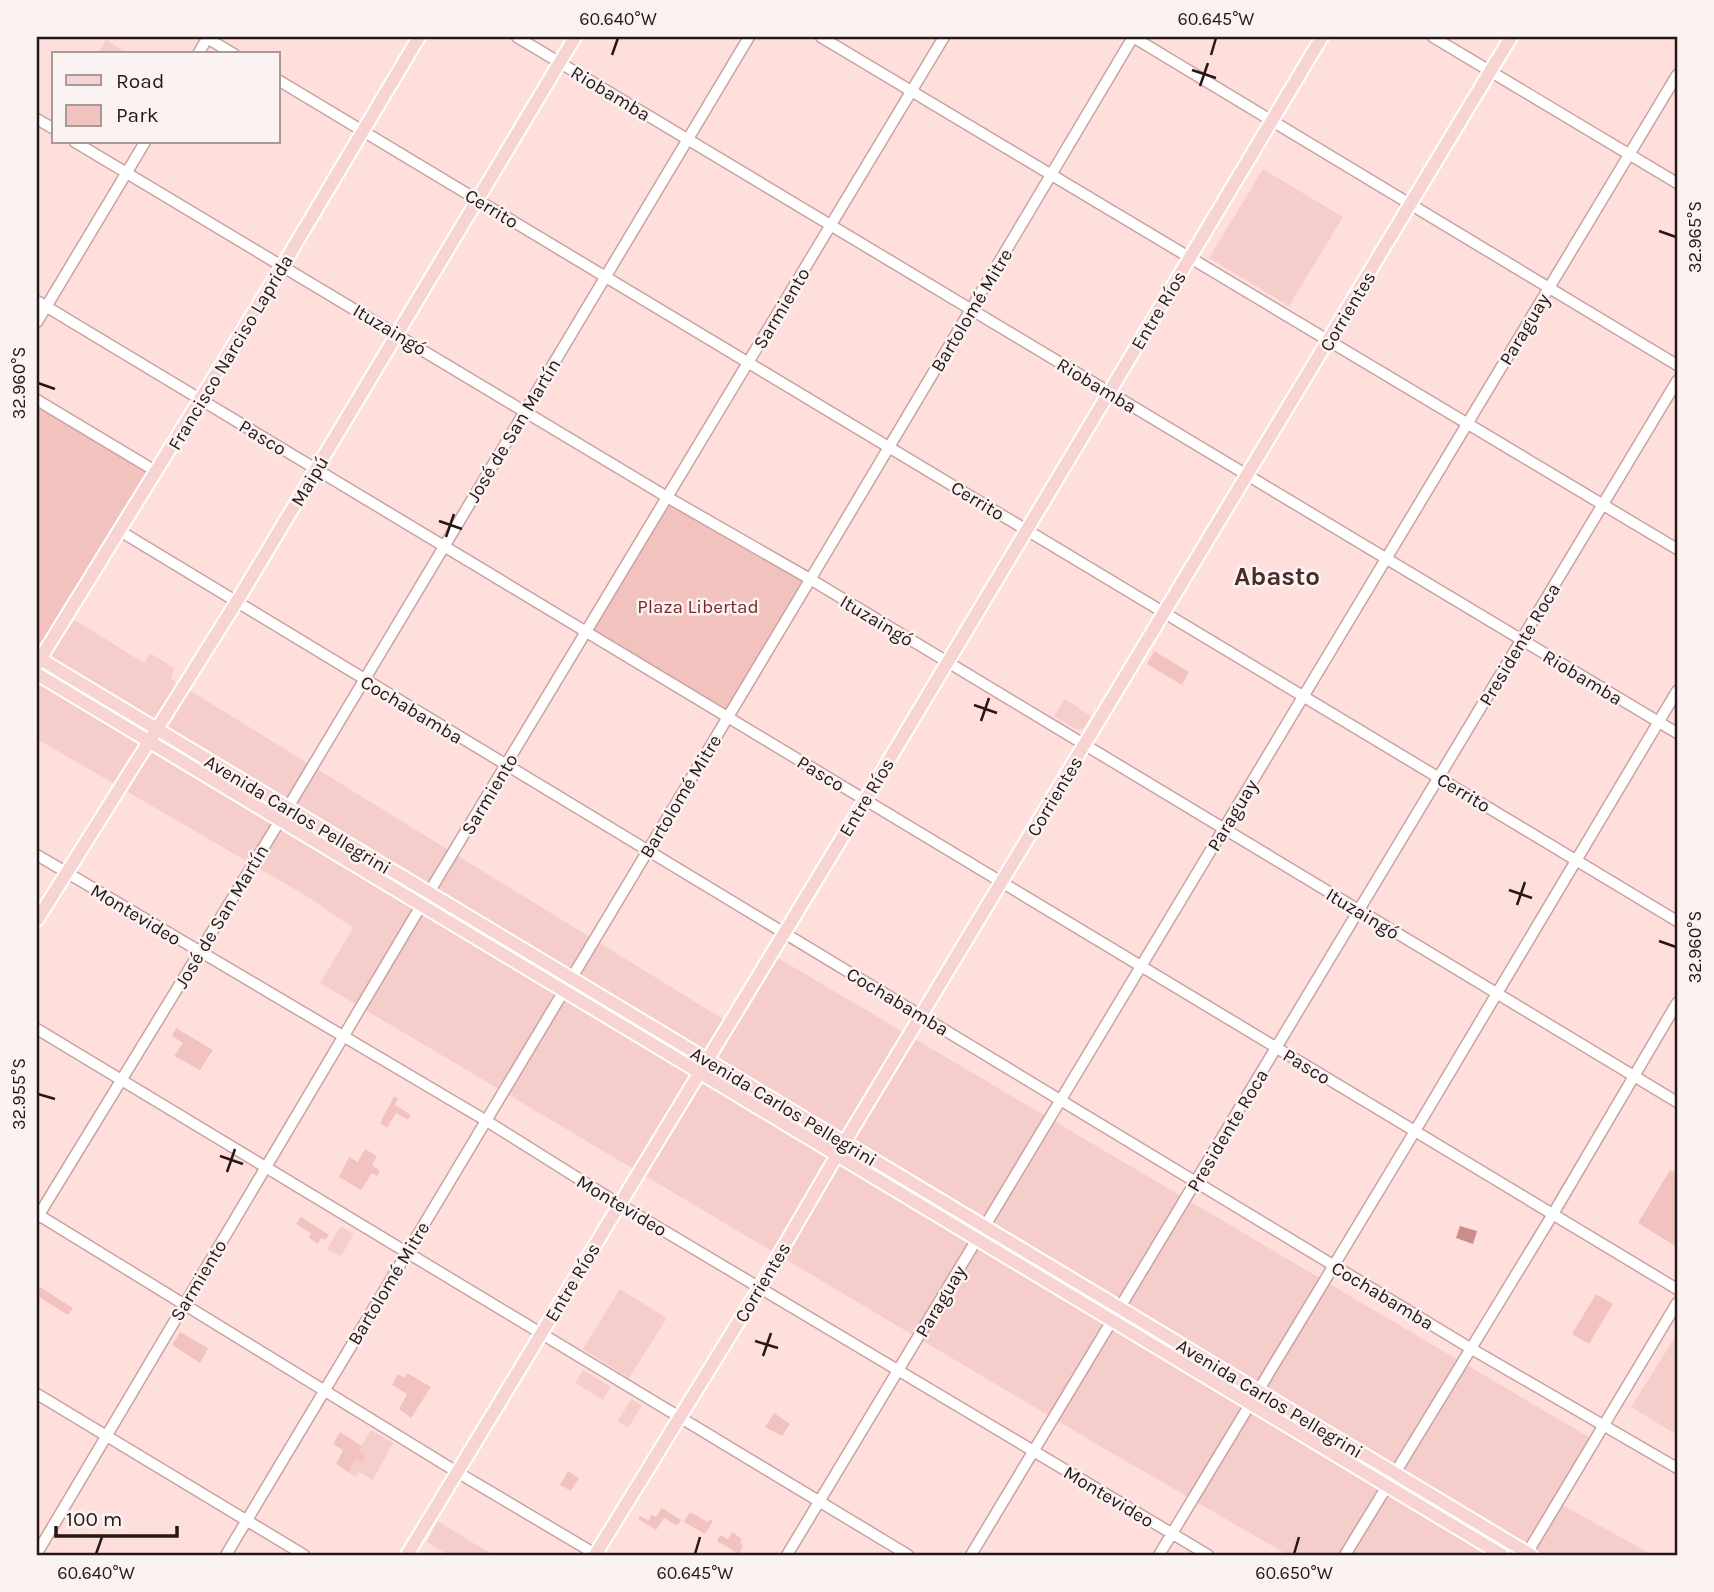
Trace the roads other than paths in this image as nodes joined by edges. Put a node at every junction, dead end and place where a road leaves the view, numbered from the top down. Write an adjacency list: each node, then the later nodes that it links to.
1 (207, 37): 12 (street)
2 (419, 37): 19 (main road, Francisco Narciso Laprida)
3 (517, 37): 13 (street, Riobamba)
4 (575, 37): 13 (main road, Maipú)
5 (749, 37): 20 (street, José de San Martín)
6 (821, 37): 17 (street)
7 (944, 37): 17 (street, Sarmiento)
8 (1133, 37): 18 (street); 25 (street, Bartolomé Mitre)
9 (1322, 37): 18 (main road, Entre Ríos)
10 (1433, 37): 14 (street)
11 (1511, 37): 14 (main road, Corrientes)
12 (231, 52)
13 (560, 62): 20 (street, Riobamba); 27 (main road, Maipú)
14 (1490, 71): 23 (street); 28 (main road, Corrientes)
15 (1677, 75): 23 (street, Paraguay)
16 (280, 81): 19 (street, Cerrito)
17 (912, 91): 25 (street); 29 (street, Sarmiento)
18 (1272, 121): 28 (street); 30 (main road, Entre Ríos)
19 (363, 130): 27 (street, Cerrito); 31 (main road, Francisco Narciso Laprida)
20 (688, 139): 29 (street, Riobamba); 32 (street, José de San Martín)
21 (78, 144): 24 (street, Ituzaingó)
22 (144, 144): 24 (street)
23 (1629, 155): 26 (street); 33 (street, Paraguay)
24 (126, 173): 31 (street, Ituzaingó); 34 (street)
25 (1051, 174): 30 (street); 35 (street, Bartolomé Mitre)
26 (1677, 183)
27 (478, 199): 32 (street, Cerrito); 37 (main road, Maipú)
28 (1410, 206): 33 (street); 38 (main road, Corrientes)
29 (831, 225): 35 (street, Riobamba); 39 (street, Sarmiento)
30 (1189, 257): 38 (street); 42 (main road, Entre Ríos)
31 (283, 265): 37 (street, Ituzaingó); 44 (main road, Francisco Narciso Laprida)
32 (606, 276): 39 (street, Cerrito); 45 (street, José de San Martín)
33 (1549, 288): 40 (street); 46 (street, Paraguay)
34 (41, 304): 36 (street); 44 (street, Pasco)
35 (971, 309): 42 (street, Riobamba); 47 (street, Bartolomé Mitre)
36 (37, 322)
37 (397, 333): 45 (street, Ituzaingó); 48 (main road, Maipú)
38 (1329, 341): 46 (street); 50 (main road, Corrientes)
39 (749, 362): 47 (street, Cerrito); 51 (street, Sarmiento)
40 (1677, 365)
41 (1677, 381): 52 (street, Presidente Roca)
42 (1108, 392): 50 (street, Riobamba); 53 (main road, Entre Ríos)
43 (37, 400): 49 (street)
44 (201, 400): 48 (street, Pasco); 49 (main road, Francisco Narciso Laprida)
45 (525, 412): 51 (street, Ituzaingó); 55 (street, José de San Martín)
46 (1467, 424): 52 (street); 57 (street, Paraguay)
47 (889, 447): 53 (street, Cerrito); 58 (street, Bartolomé Mitre)
48 (316, 469): 55 (street, Pasco); 59 (main road, Maipú)
49 (156, 472): 54 (main road, Francisco Narciso Laprida)
50 (1247, 475): 57 (street, Riobamba); 60 (main road, Corrientes)
51 (667, 497): 58 (street, Ituzaingó); 61 (street, Sarmiento)
52 (1603, 505): 56 (street); 62 (street, Presidente Roca)
53 (1026, 529): 60 (street, Cerrito); 64 (main road, Entre Ríos)
54 (120, 531): 59 (street, Cochabamba); 63 (main road, Francisco Narciso Laprida)
55 (444, 546): 61 (street, Pasco); 66 (street, José de San Martín)
56 (1677, 549)
57 (1386, 559): 62 (street, Riobamba); 68 (street, Paraguay)
58 (810, 579): 64 (street, Ituzaingó); 69 (street, Bartolomé Mitre)
59 (236, 603): 66 (street, Cochabamba); 71 (main road, Maipú)
60 (1165, 612): 68 (street, Cerrito); 74 (main road, Corrientes)
61 (587, 632): 69 (street, Pasco); 75 (street, Sarmiento)
62 (1522, 640): 70 (street, Riobamba); 76 (street, Presidente Roca)
63 (38, 660): 71 (main road, Avenida Carlos Pellegrini)
64 (946, 662): 74 (street, Ituzaingó); 77 (main road, Entre Ríos)
65 (37, 674): 73 (main road, Avenida Carlos Pellegrini)
66 (364, 680): 75 (street, Cochabamba); 78 (street, José de San Martín)
67 (1677, 691): 70 (street)
68 (1304, 696): 76 (street, Cerrito); 80 (street, Paraguay)
69 (728, 718): 77 (street, Pasco); 81 (street, Bartolomé Mitre)
70 (1658, 722): 72 (street, Riobamba); 83 (street)
71 (157, 729): 73 (main road, Maipú); 78 (main road, Avenida Carlos Pellegrini)
72 (1677, 733)
73 (149, 742): 79 (main road, Avenida Carlos Pellegrini); 84 (main road, Maipú)
74 (1084, 745): 80 (street, Ituzaingó); 85 (main road, Corrientes)
75 (506, 765): 81 (street, Cochabamba); 86 (street, Sarmiento)
76 (1439, 777): 83 (street, Cerrito); 88 (street, Presidente Roca)
77 (865, 800): 85 (street, Pasco); 91 (main road, Entre Ríos)
78 (287, 808): 79 (street, José de San Martín); 86 (main road, Avenida Carlos Pellegrini)
79 (280, 820): 87 (main road, Avenida Carlos Pellegrini); 92 (street, José de San Martín)
80 (1224, 828): 88 (street, Ituzaingó); 93 (street, Paraguay)
81 (648, 849): 91 (street, Cochabamba); 94 (street, Bartolomé Mitre)
82 (37, 855): 84 (street, Montevideo)
83 (1576, 860): 90 (street, Cerrito); 96 (street)
84 (67, 873): 89 (main road, Maipú); 92 (street, Montevideo)
85 (1002, 882): 93 (street, Pasco); 98 (main road, Corrientes)
86 (429, 893): 87 (street, Sarmiento); 94 (main road, Avenida Carlos Pellegrini)
87 (421, 905): 95 (main road, Avenida Carlos Pellegrini); 100 (street, Sarmiento)
88 (1359, 911): 96 (street, Ituzaingó); 101 (street, Presidente Roca)
89 (37, 920)
90 (1677, 921)
91 (783, 932): 98 (street, Cochabamba); 102 (main road, Entre Ríos)
92 (199, 952): 100 (street, Montevideo); 105 (street, José de San Martín)
93 (1141, 966): 101 (street, Pasco); 106 (street, Paraguay)
94 (570, 978): 95 (street, Bartolomé Mitre); 102 (main road, Avenida Carlos Pellegrini)
95 (563, 990): 103 (main road, Avenida Carlos Pellegrini); 108 (street, Bartolomé Mitre)
96 (1497, 993): 104 (street, Ituzaingó); 109 (street)
97 (1677, 1003): 104 (street)
98 (921, 1015): 106 (street, Cochabamba); 110 (main road, Corrientes)
99 (37, 1029): 105 (street)
100 (342, 1038): 108 (street, Montevideo); 112 (street, Sarmiento)
101 (1276, 1047): 109 (street, Pasco); 113 (street, Presidente Roca)
102 (706, 1059): 103 (main road, Entre Ríos); 110 (main road, Avenida Carlos Pellegrini)
103 (699, 1072): 111 (main road, Avenida Carlos Pellegrini); 114 (main road, Entre Ríos)
104 (1634, 1075): 107 (street, Ituzaingó); 115 (street)
105 (121, 1080): 112 (street); 116 (street, José de San Martín)
106 (1061, 1100): 113 (street, Cochabamba); 117 (street, Paraguay)
107 (1677, 1102)
108 (485, 1121): 114 (street, Montevideo); 119 (street, Bartolomé Mitre)
109 (1415, 1131): 115 (street, Pasco); 120 (street)
110 (844, 1143): 111 (main road, Corrientes); 117 (main road, Avenida Carlos Pellegrini)
111 (837, 1155): 118 (main road, Avenida Carlos Pellegrini); 121 (main road, Corrientes)
112 (266, 1167): 119 (street); 124 (street, Sarmiento)
113 (1196, 1182): 120 (street, Cochabamba); 125 (street, Presidente Roca)
114 (619, 1204): 121 (street, Montevideo); 127 (main road, Entre Ríos)
115 (1553, 1214): 122 (street, Pasco); 128 (street)
116 (37, 1216): 124 (street)
117 (984, 1227): 118 (street, Paraguay); 125 (main road, Avenida Carlos Pellegrini)
118 (977, 1239): 126 (main road, Avenida Carlos Pellegrini); 129 (street, Paraguay)
119 (406, 1252): 127 (street); 130 (street, Bartolomé Mitre)
120 (1333, 1265): 128 (street, Cochabamba); 131 (street)
121 (760, 1287): 129 (street, Montevideo); 134 (main road, Corrientes)
122 (1677, 1289)
123 (1677, 1303): 135 (street)
124 (184, 1304): 130 (street); 136 (street, Sarmiento)
125 (1120, 1308): 126 (street, Presidente Roca); 131 (main road, Avenida Carlos Pellegrini)
126 (1112, 1321): 133 (main road, Avenida Carlos Pellegrini); 137 (street, Presidente Roca)
127 (541, 1334): 134 (street); 139 (main road, Entre Ríos)
128 (1470, 1348): 135 (street, Cochabamba); 140 (street)
129 (898, 1370): 137 (street, Montevideo); 142 (street, Paraguay)
130 (324, 1390): 139 (street); 143 (street, Bartolomé Mitre)
131 (1257, 1391): 133 (street); 140 (main road, Avenida Carlos Pellegrini)
132 (37, 1394): 136 (street)
133 (1250, 1403): 141 (main road, Avenida Carlos Pellegrini); 144 (street)
134 (679, 1417): 142 (street); 150 (main road, Corrientes)
135 (1604, 1426): 138 (street, Cochabamba); 146 (street)
136 (106, 1436): 143 (street); 145 (street, Sarmiento)
137 (1034, 1451): 144 (street, Montevideo); 153 (street, Presidente Roca)
138 (1677, 1468)
139 (457, 1472): 149 (main road, Entre Ríos); 150 (street)
140 (1395, 1473): 141 (street); 146 (main road, Avenida Carlos Pellegrini)
141 (1387, 1486): 156 (street); 157 (main road, Avenida Carlos Pellegrini)
142 (819, 1502): 151 (street, Paraguay); 152 (street)
143 (246, 1521): 147 (street, Bartolomé Mitre); 148 (street)
144 (1172, 1534): 154 (street); 155 (street, Montevideo)
145 (37, 1553)
146 (1528, 1554)
147 (226, 1555)
148 (304, 1555)
149 (408, 1555)
150 (596, 1555)
151 (787, 1555)
152 (908, 1555)
153 (971, 1555)
154 (1159, 1555)
155 (1208, 1555)
156 (1345, 1555)
157 (1502, 1555)

